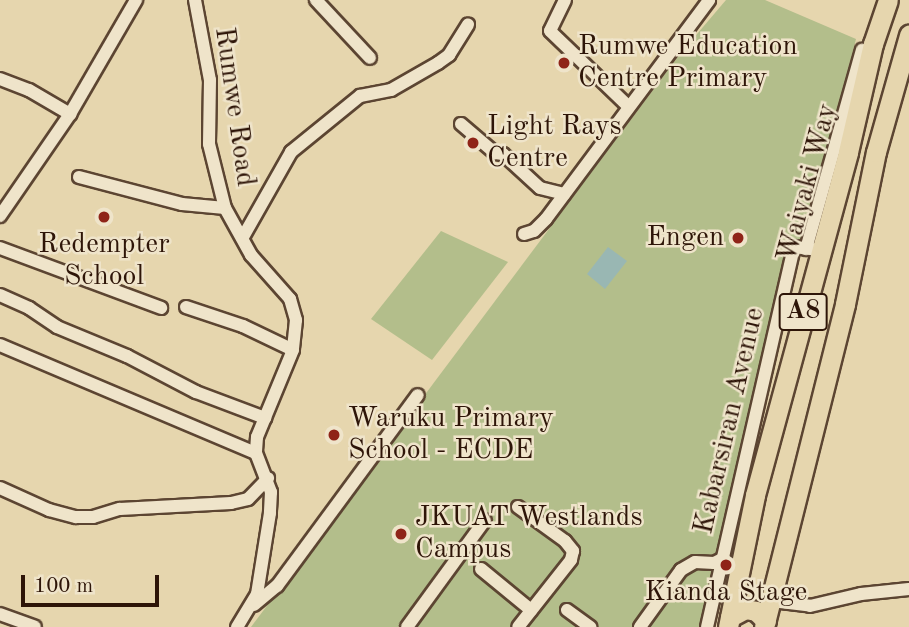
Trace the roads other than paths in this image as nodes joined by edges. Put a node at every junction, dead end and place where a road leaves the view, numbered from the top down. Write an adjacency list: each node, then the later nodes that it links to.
1 (136, 0): 15 (street)
2 (183, 0): 9 (street)
3 (195, 0): 9 (street, Rumwe Road)
4 (316, 0): 12 (street)
5 (565, 0): 14 (street)
6 (709, 0): 14 (street)
7 (878, 0): 24 (street)
8 (888, 0): 24 (highway, Waiyaki Way / A8)
9 (197, 17): 19 (street, Rumwe Road)
10 (468, 24): 22 (street)
11 (909, 35): 40 (highway, Waiyaki Way / A8)
12 (370, 58)
13 (0, 79): 15 (street)
14 (628, 106): 18 (street)
15 (70, 114): 20 (street)
16 (461, 124): 18 (street)
17 (79, 177): 19 (street)
18 (564, 194): 21 (street)
19 (227, 214): 22 (street)
20 (0, 216)
21 (524, 234)
22 (243, 237): 29 (street)
23 (0, 248): 27 (street)
24 (813, 249): 37 (highway, Waiyaki Way / A8)
25 (0, 295): 31 (street)
26 (186, 307): 29 (street)
27 (162, 308)
28 (0, 345): 32 (street)
29 (293, 350): 31 (street)
30 (418, 396): 43 (street)
31 (265, 418): 32 (street)
32 (256, 453): 33 (street)
33 (268, 478): 34 (street); 43 (street)
34 (0, 488)
35 (518, 506): 41 (street)
36 (485, 520): 49 (street)
37 (732, 560): 45 (highway, Waiyaki Way / A8); 52 (street, Kabarsiran Avenue); 53 (street)
38 (481, 569): 41 (street)
39 (909, 589): 40 (street)
40 (772, 601): 46 (highway, Waiyaki Way / A8)
41 (531, 610): 50 (street)
42 (567, 610): 51 (street)
43 (246, 613): 48 (street)
44 (0, 614): 47 (street)
45 (729, 622): 46 (highway)
46 (765, 624)
47 (36, 627)
48 (237, 627)
49 (407, 627)
50 (519, 627)
51 (590, 627)
52 (640, 627)
53 (707, 627)

